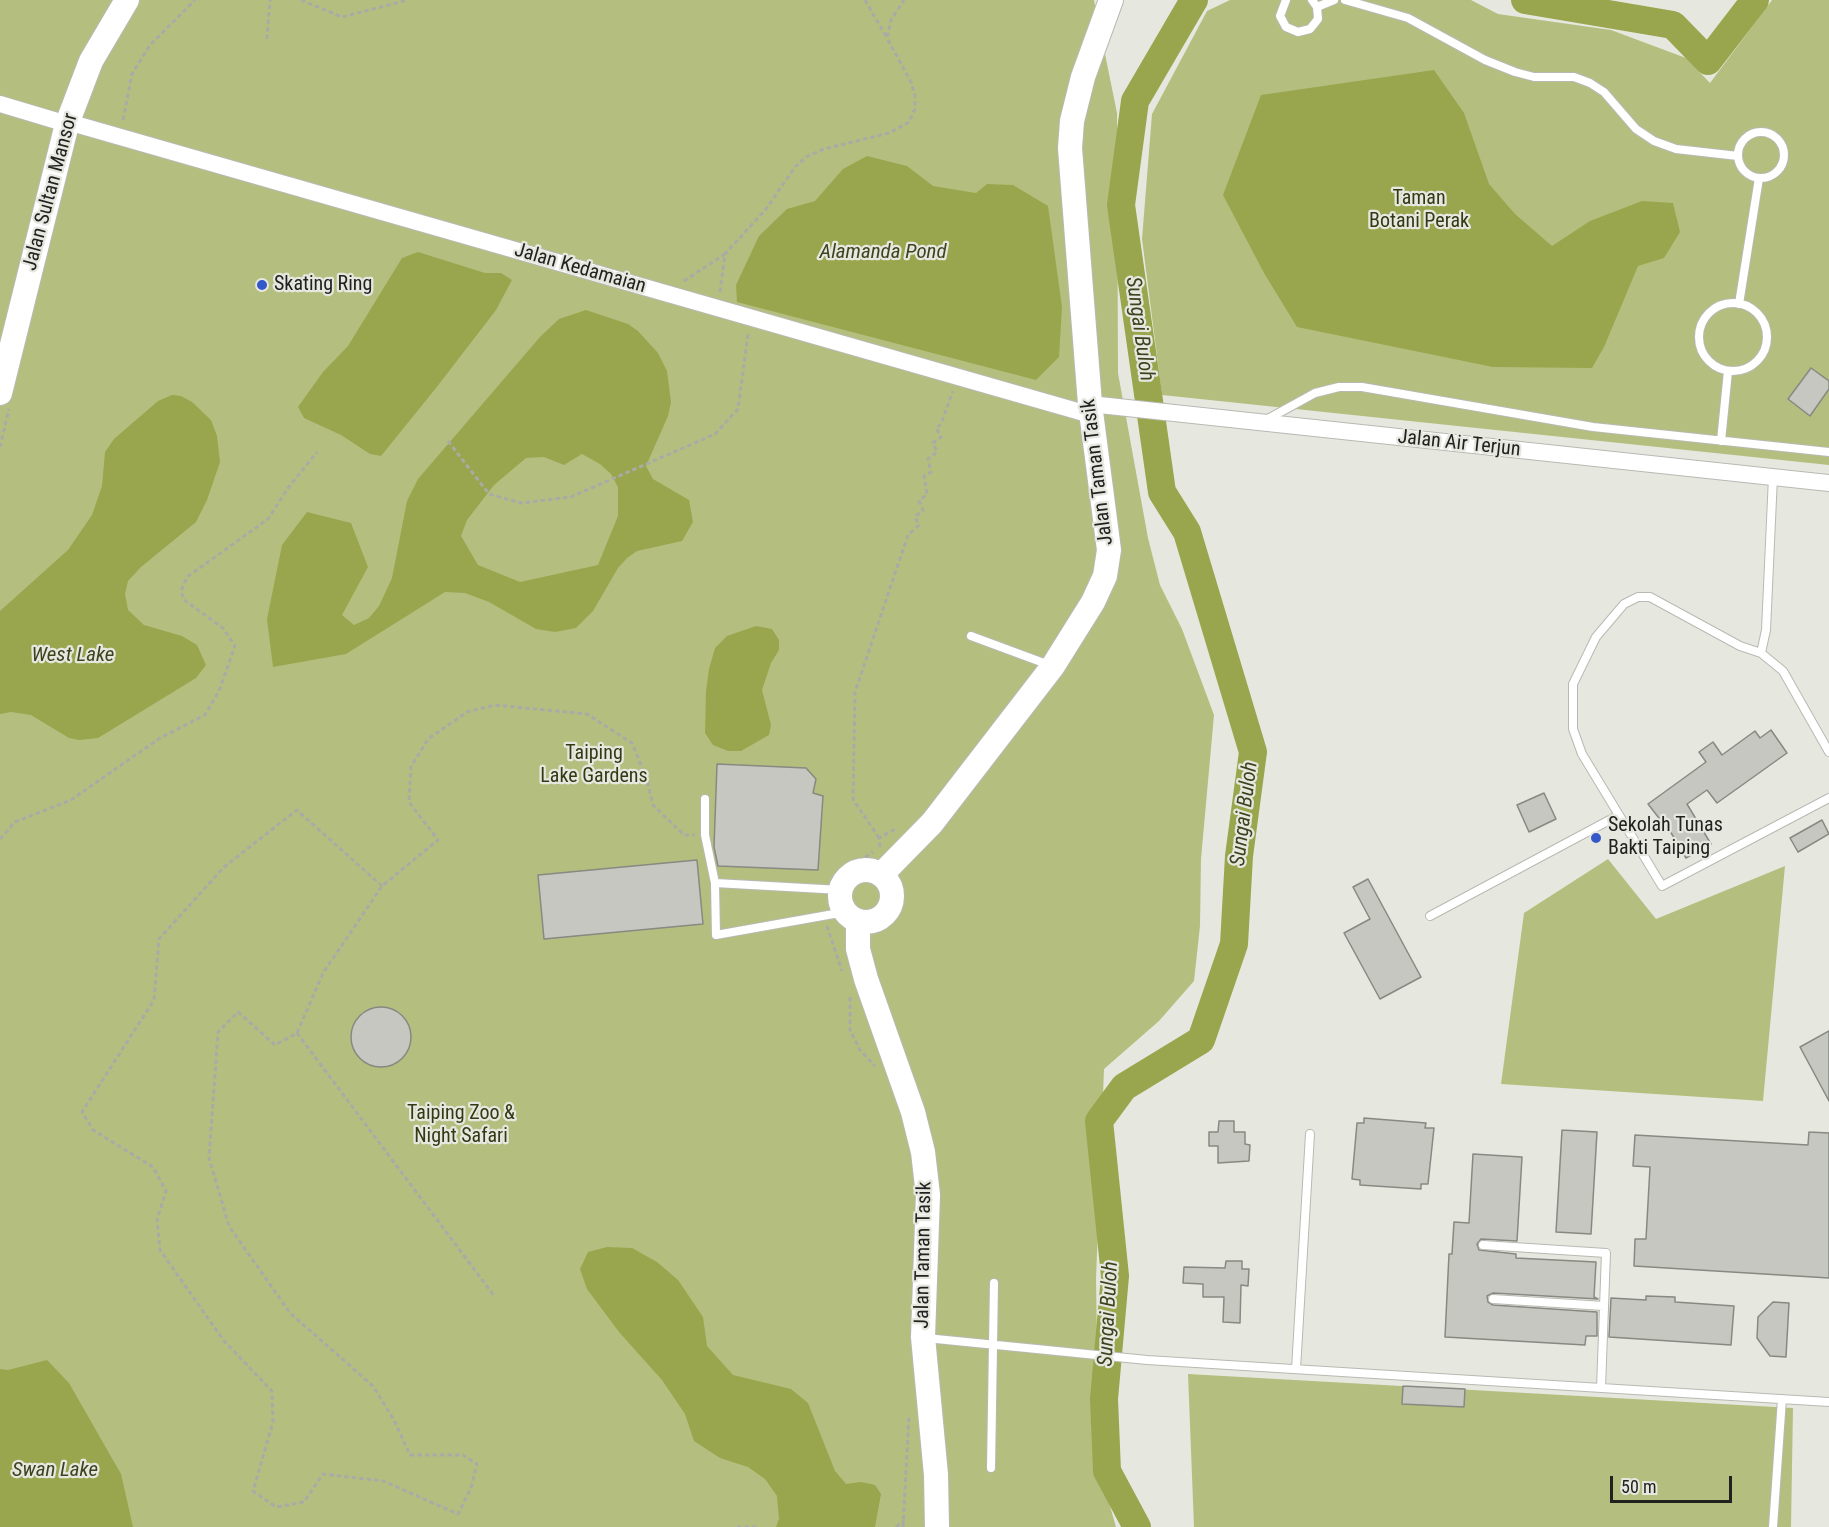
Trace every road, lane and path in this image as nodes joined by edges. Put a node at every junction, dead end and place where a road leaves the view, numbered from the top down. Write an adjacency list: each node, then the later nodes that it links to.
1 (127, 0): 16 (street, Jalan Sultan Mansor)
2 (195, 0): 17 (path)
3 (270, 0): 14 (path)
4 (301, 0): 5 (path)
5 (408, 0)
6 (866, 0): 13 (path)
7 (904, 0): 13 (path)
8 (1111, 0): 28 (street, Jalan Taman Tasik)
9 (1286, 0): 12 (lane)
10 (1334, 0): 12 (lane)
11 (1345, 0): 18 (lane)
12 (1314, 3)
13 (887, 38): 20 (path)
14 (267, 39)
15 (0, 104): 16 (street, Jalan Kedamaian)
16 (68, 123): 17 (street, Jalan Kedamaian); 27 (street, Jalan Sultan Mansor)
17 (119, 137): 21 (street, Jalan Kedamaian)
18 (1738, 156): 19 (lane); 19 (lane)
19 (1759, 178): 22 (lane)
20 (725, 254): 21 (path); 23 (path)
21 (666, 294): 23 (street, Jalan Kedamaian)
22 (1739, 304): 25 (lane); 25 (lane)
23 (720, 309): 24 (street, Jalan Kedamaian)
24 (750, 318): 26 (street, Jalan Kedamaian); 30 (path)
25 (1728, 371): 31 (lane)
26 (957, 378): 28 (street, Jalan Kedamaian); 44 (path)
27 (0, 393)
28 (1091, 410): 29 (street, Jalan Air Terjun); 38 (street, Jalan Taman Tasik)
29 (1261, 423): 31 (lane); 34 (street, Jalan Air Terjun)
30 (448, 441)
31 (1721, 441): 33 (lane)
32 (317, 452): 45 (path)
33 (1829, 452)
34 (1773, 477): 35 (street, Jalan Air Terjun); 37 (lane)
35 (1829, 483)
36 (971, 636): 38 (lane)
37 (1761, 653): 39 (lane); 42 (lane)
38 (1053, 666): 47 (street, Jalan Taman Tasik)
39 (1829, 752)
40 (1829, 798): 42 (lane)
41 (705, 799): 48 (lane)
42 (1619, 815): 51 (lane)
43 (905, 824): 44 (path)
44 (879, 838): 50 (path)
45 (0, 840)
46 (698, 844): 49 (path)
47 (881, 875): 50 (street); 50 (street)
48 (715, 883): 50 (lane); 50 (lane)
49 (382, 886): 54 (path); 54 (path)
50 (839, 906): 52 (path); 62 (street, Jalan Taman Tasik)
51 (1430, 916)
52 (843, 976)
53 (847, 986): 55 (path)
54 (297, 1034): 59 (path)
55 (876, 1067)
56 (1310, 1134): 64 (lane)
57 (1483, 1245): 61 (lane)
58 (994, 1283): 63 (lane)
59 (495, 1297)
60 (1493, 1299): 61 (lane)
61 (1604, 1306): 65 (lane)
62 (923, 1337): 63 (lane); 75 (street, Jalan Taman Tasik)
63 (993, 1345): 64 (lane); 69 (lane)
64 (1296, 1369): 65 (lane)
65 (1601, 1388): 66 (lane)
66 (1782, 1399): 67 (lane); 76 (lane)
67 (1829, 1402)
68 (909, 1406): 70 (path)
69 (991, 1468)
70 (904, 1521): 73 (path); 74 (path)
71 (737, 1527): 72 (path)
72 (759, 1527)
73 (896, 1527)
74 (903, 1527)
75 (937, 1527)
76 (1773, 1527)

